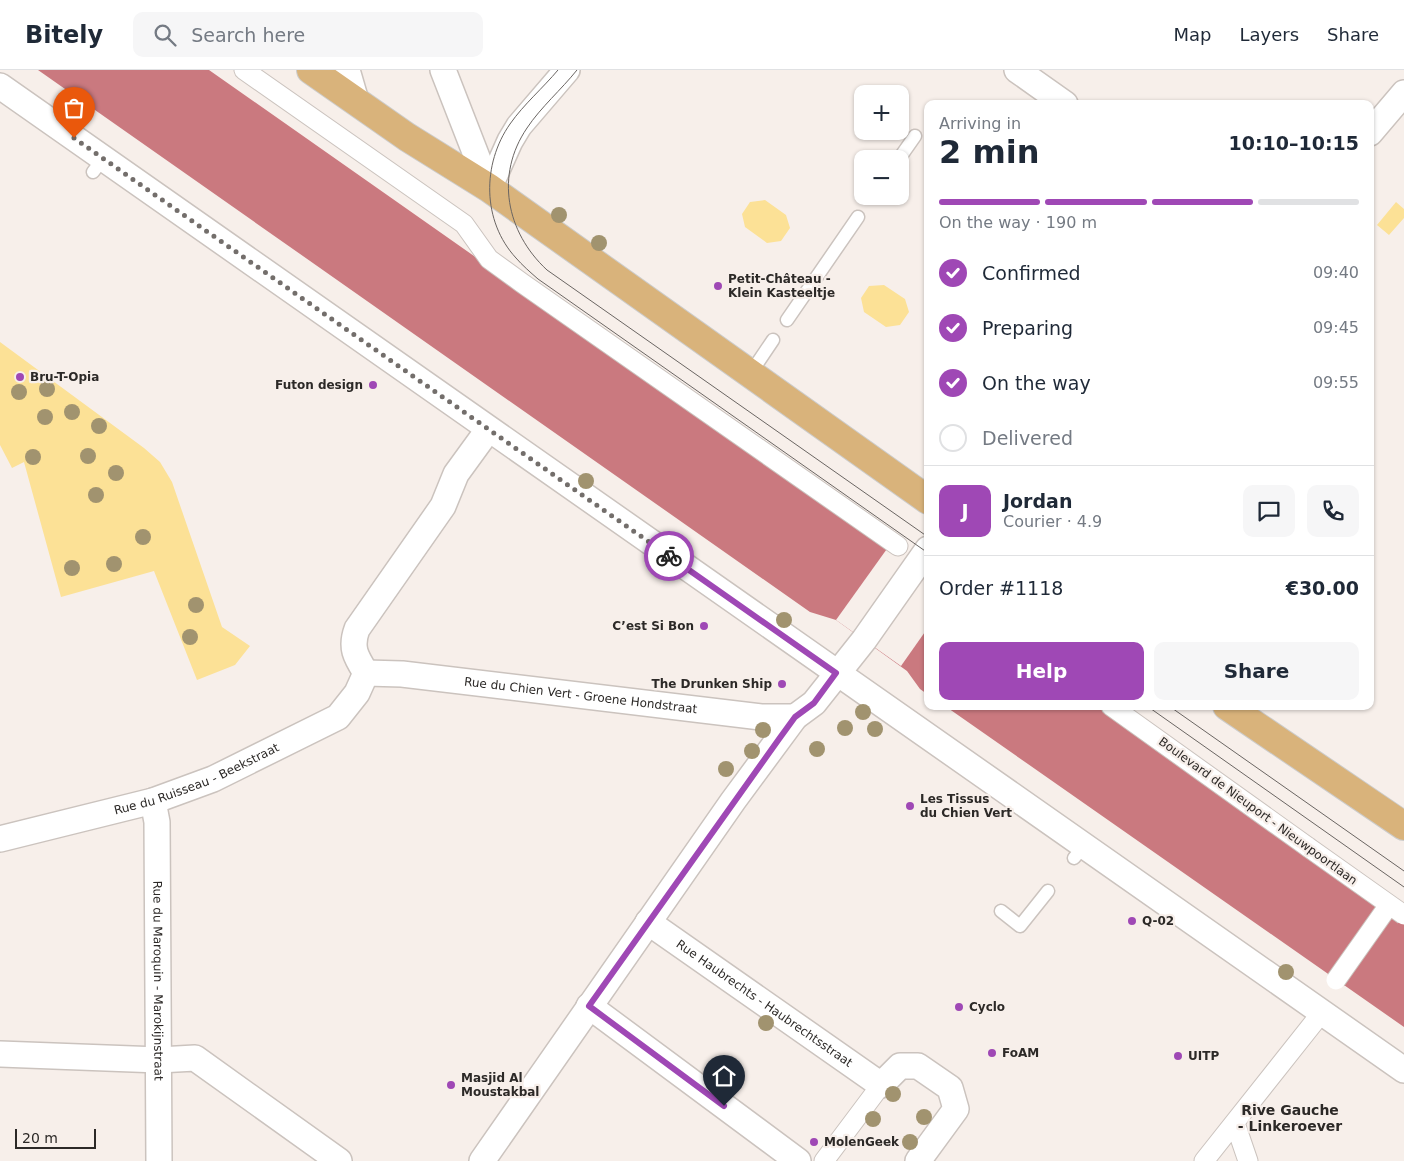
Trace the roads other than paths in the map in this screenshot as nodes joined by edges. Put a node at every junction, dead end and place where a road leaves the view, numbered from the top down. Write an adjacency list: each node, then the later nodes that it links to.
1 (244, 70): 21 (street)
2 (311, 70): 10 (main road)
3 (347, 70): 10 (street)
4 (443, 70): 14 (street)
5 (568, 70): 14 (street)
6 (1017, 70): 9 (street)
7 (0, 86): 19 (street)
8 (1404, 93): 11 (street)
9 (1059, 100)
10 (356, 101): 14 (main road)
11 (1374, 127)
12 (916, 136): 13 (lane)
13 (906, 150)
14 (489, 188): 18 (main road)
15 (858, 217): 16 (lane)
16 (787, 320)
17 (773, 340): 18 (lane)
18 (750, 374): 20 (main road)
19 (488, 430): 23 (street); 24 (street)
20 (924, 497)
21 (898, 546)
22 (922, 557): 24 (street)
23 (366, 673): 27 (street, Rue du Chien Vert - Groene Hondstraat); 28 (street, Rue du Ruisseau - Beekstraat)
24 (836, 673): 27 (street); 40 (street)
25 (1117, 710): 32 (street, Boulevard de Nieuport - Nieuwpoortlaan, bridge)
26 (1234, 710): 29 (main road)
27 (795, 717): 34 (street)
28 (153, 801): 30 (street, Rue du Ruisseau - Beekstraat); 39 (street, Rue du Maroquin - Marokijnstraat)
29 (1404, 826)
30 (2, 832)
31 (1048, 891): 33 (lane)
32 (1396, 910): 35 (street, bridge)
33 (1001, 911)
34 (648, 922): 36 (street); 41 (street, Rue Haubrechts - Haubrechtsstraat)
35 (1336, 980)
36 (589, 1006): 45 (street); 46 (street)
37 (1315, 1021): 42 (street)
38 (0, 1054): 39 (street)
39 (159, 1060): 43 (street, Rue du Maroquin - Marokijnstraat); 44 (street)
40 (1404, 1070)
41 (881, 1085): 47 (street); 48 (street)
42 (1235, 1122): 49 (street); 50 (street)
43 (160, 1161)
44 (338, 1161)
45 (482, 1161)
46 (798, 1161)
47 (824, 1161)
48 (918, 1161)
49 (1204, 1161)
50 (1247, 1161)

